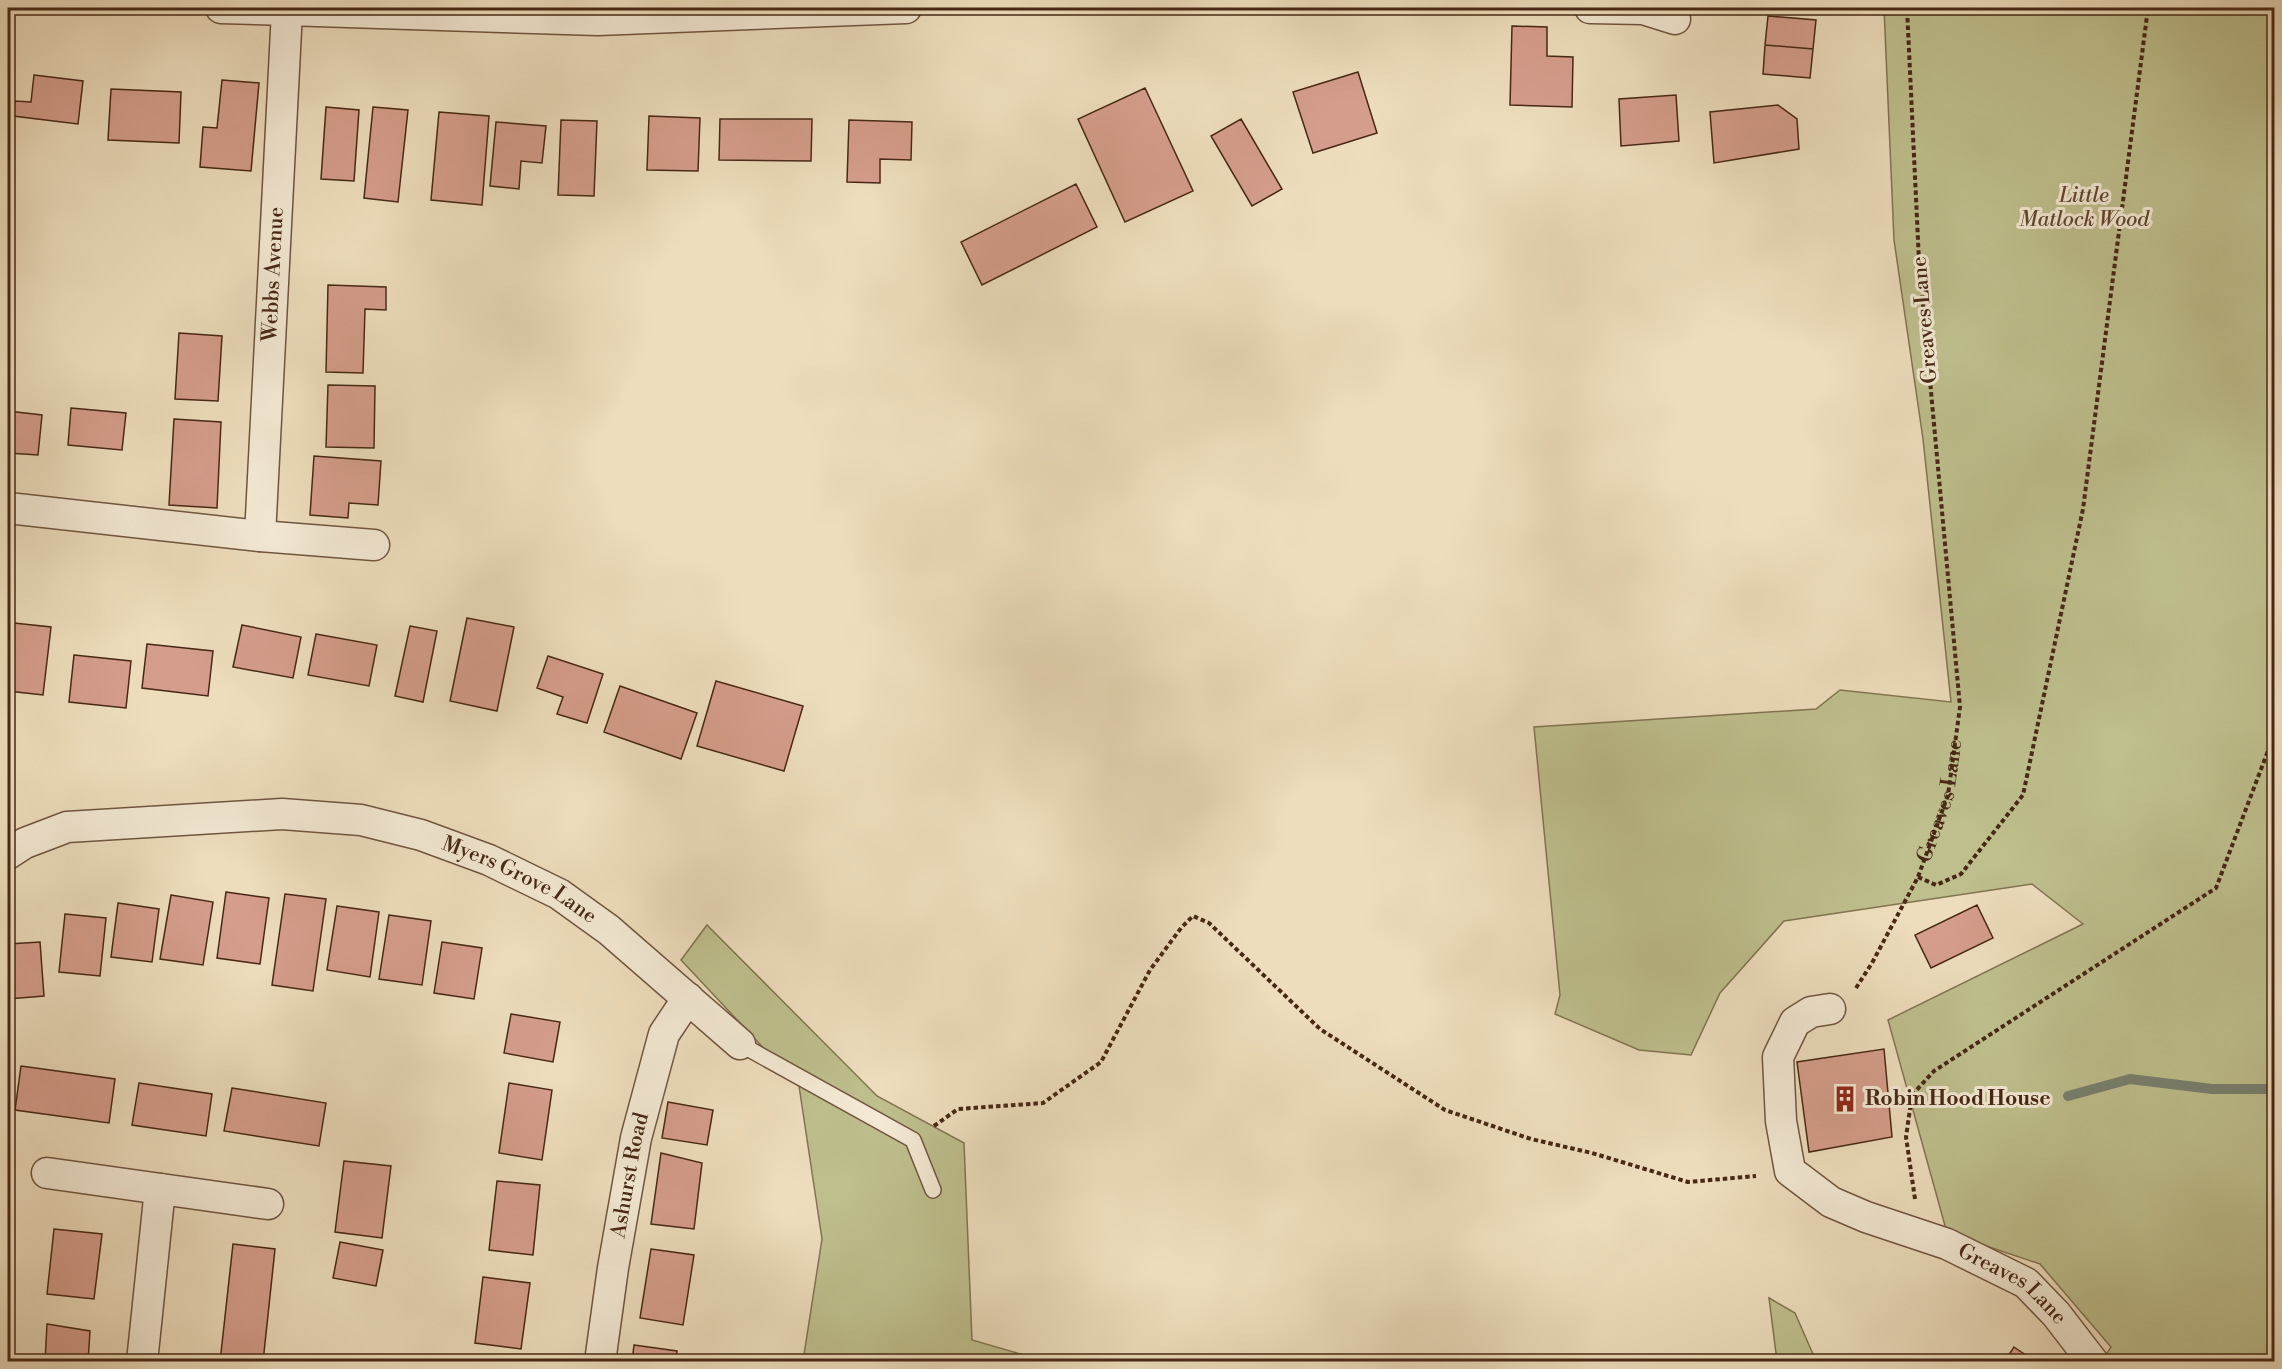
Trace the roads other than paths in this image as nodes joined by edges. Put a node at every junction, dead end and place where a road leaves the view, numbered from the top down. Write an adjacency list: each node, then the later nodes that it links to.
1 (221, 8): 4 (street)
2 (906, 8): 5 (street)
3 (1590, 8): 6 (street)
4 (287, 11): 5 (street); 8 (street, Webbs Avenue)
5 (598, 14)
6 (1675, 19)
7 (8, 508): 8 (street)
8 (260, 536): 9 (street)
9 (374, 545)
10 (8, 854): 11 (street, Myers Grove Lane)
11 (688, 998): 13 (street, Myers Grove Lane); 19 (street, Ashurst Road)
12 (1830, 1009): 20 (street, Greaves Lane)
13 (740, 1044): 16 (lane, Myers Grove Lane)
14 (47, 1173): 15 (street)
15 (160, 1189): 17 (street); 18 (street)
16 (933, 1190)
17 (268, 1204)
18 (142, 1362)
19 (600, 1362)
20 (2093, 1362)

